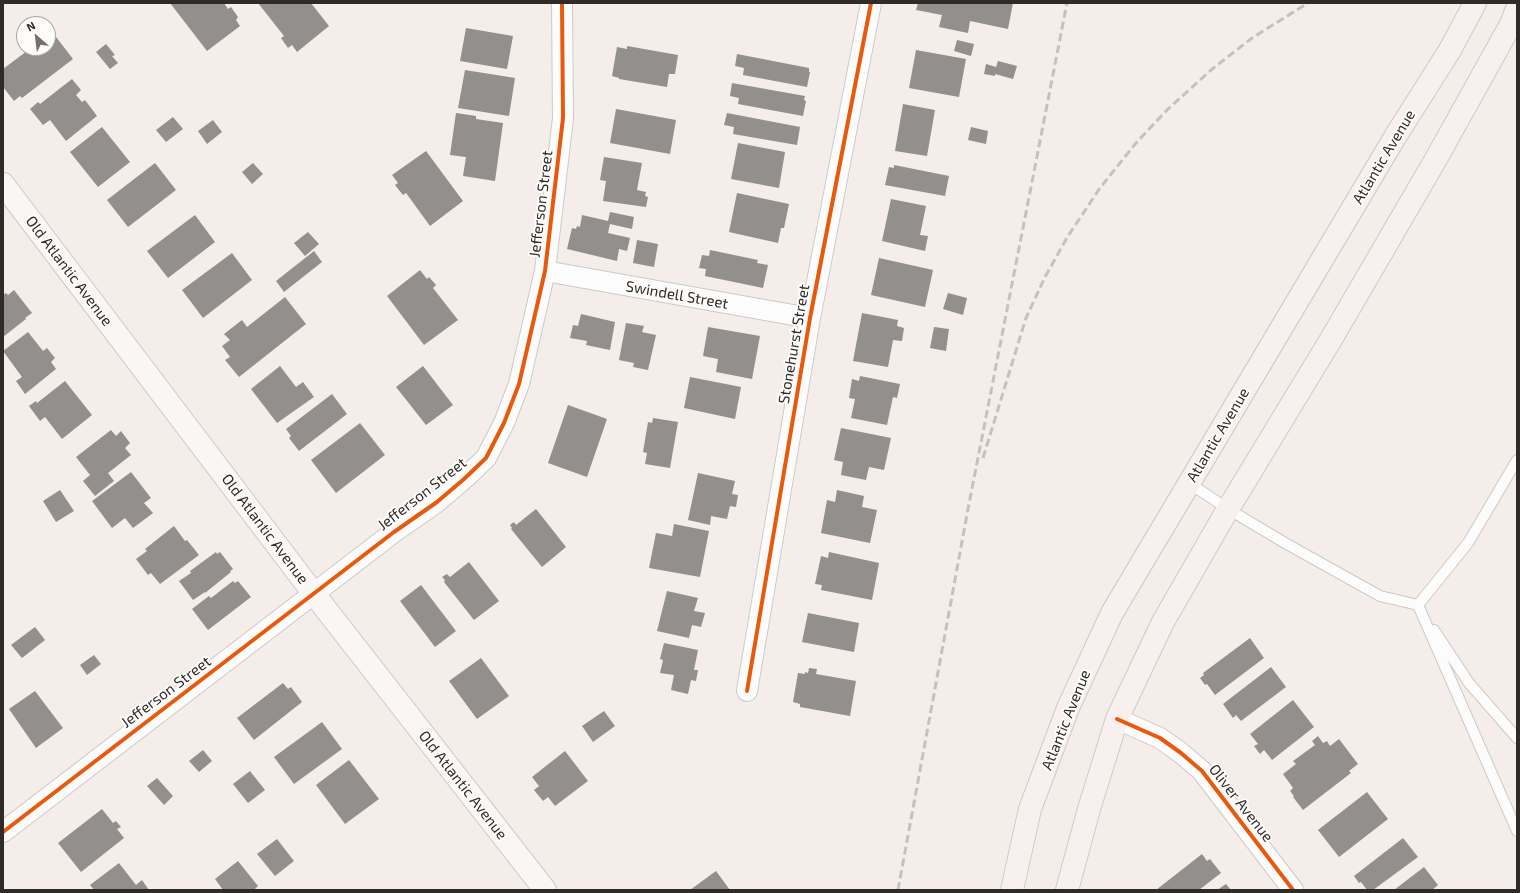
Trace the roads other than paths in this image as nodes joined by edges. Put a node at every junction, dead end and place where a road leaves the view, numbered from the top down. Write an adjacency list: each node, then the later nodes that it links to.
1 (562, 3): 6 (street, Jefferson Street)
2 (871, 3): 7 (street, Stonehurst Street)
3 (1475, 3): 9 (main road, Atlantic Avenue)
4 (1514, 17): 10 (main road)
5 (3, 184): 11 (main road, Old Atlantic Avenue)
6 (545, 271): 7 (street, Swindell Street); 11 (street, Jefferson Street)
7 (810, 318): 13 (street, Stonehurst Street)
8 (1517, 460): 12 (lane)
9 (1189, 482): 10 (lane); 19 (main road, Atlantic Avenue)
10 (1228, 509): 12 (lane); 14 (main road)
11 (314, 594): 16 (street, Jefferson Street); 18 (main road, Old Atlantic Avenue)
12 (1418, 605): 15 (lane); 17 (lane)
13 (747, 691)
14 (1117, 720): 20 (main road); 21 (street, Oliver Avenue)
15 (1517, 738)
16 (3, 832)
17 (1517, 832)
18 (545, 890)
19 (1012, 890)
20 (1066, 890)
21 (1293, 890)

